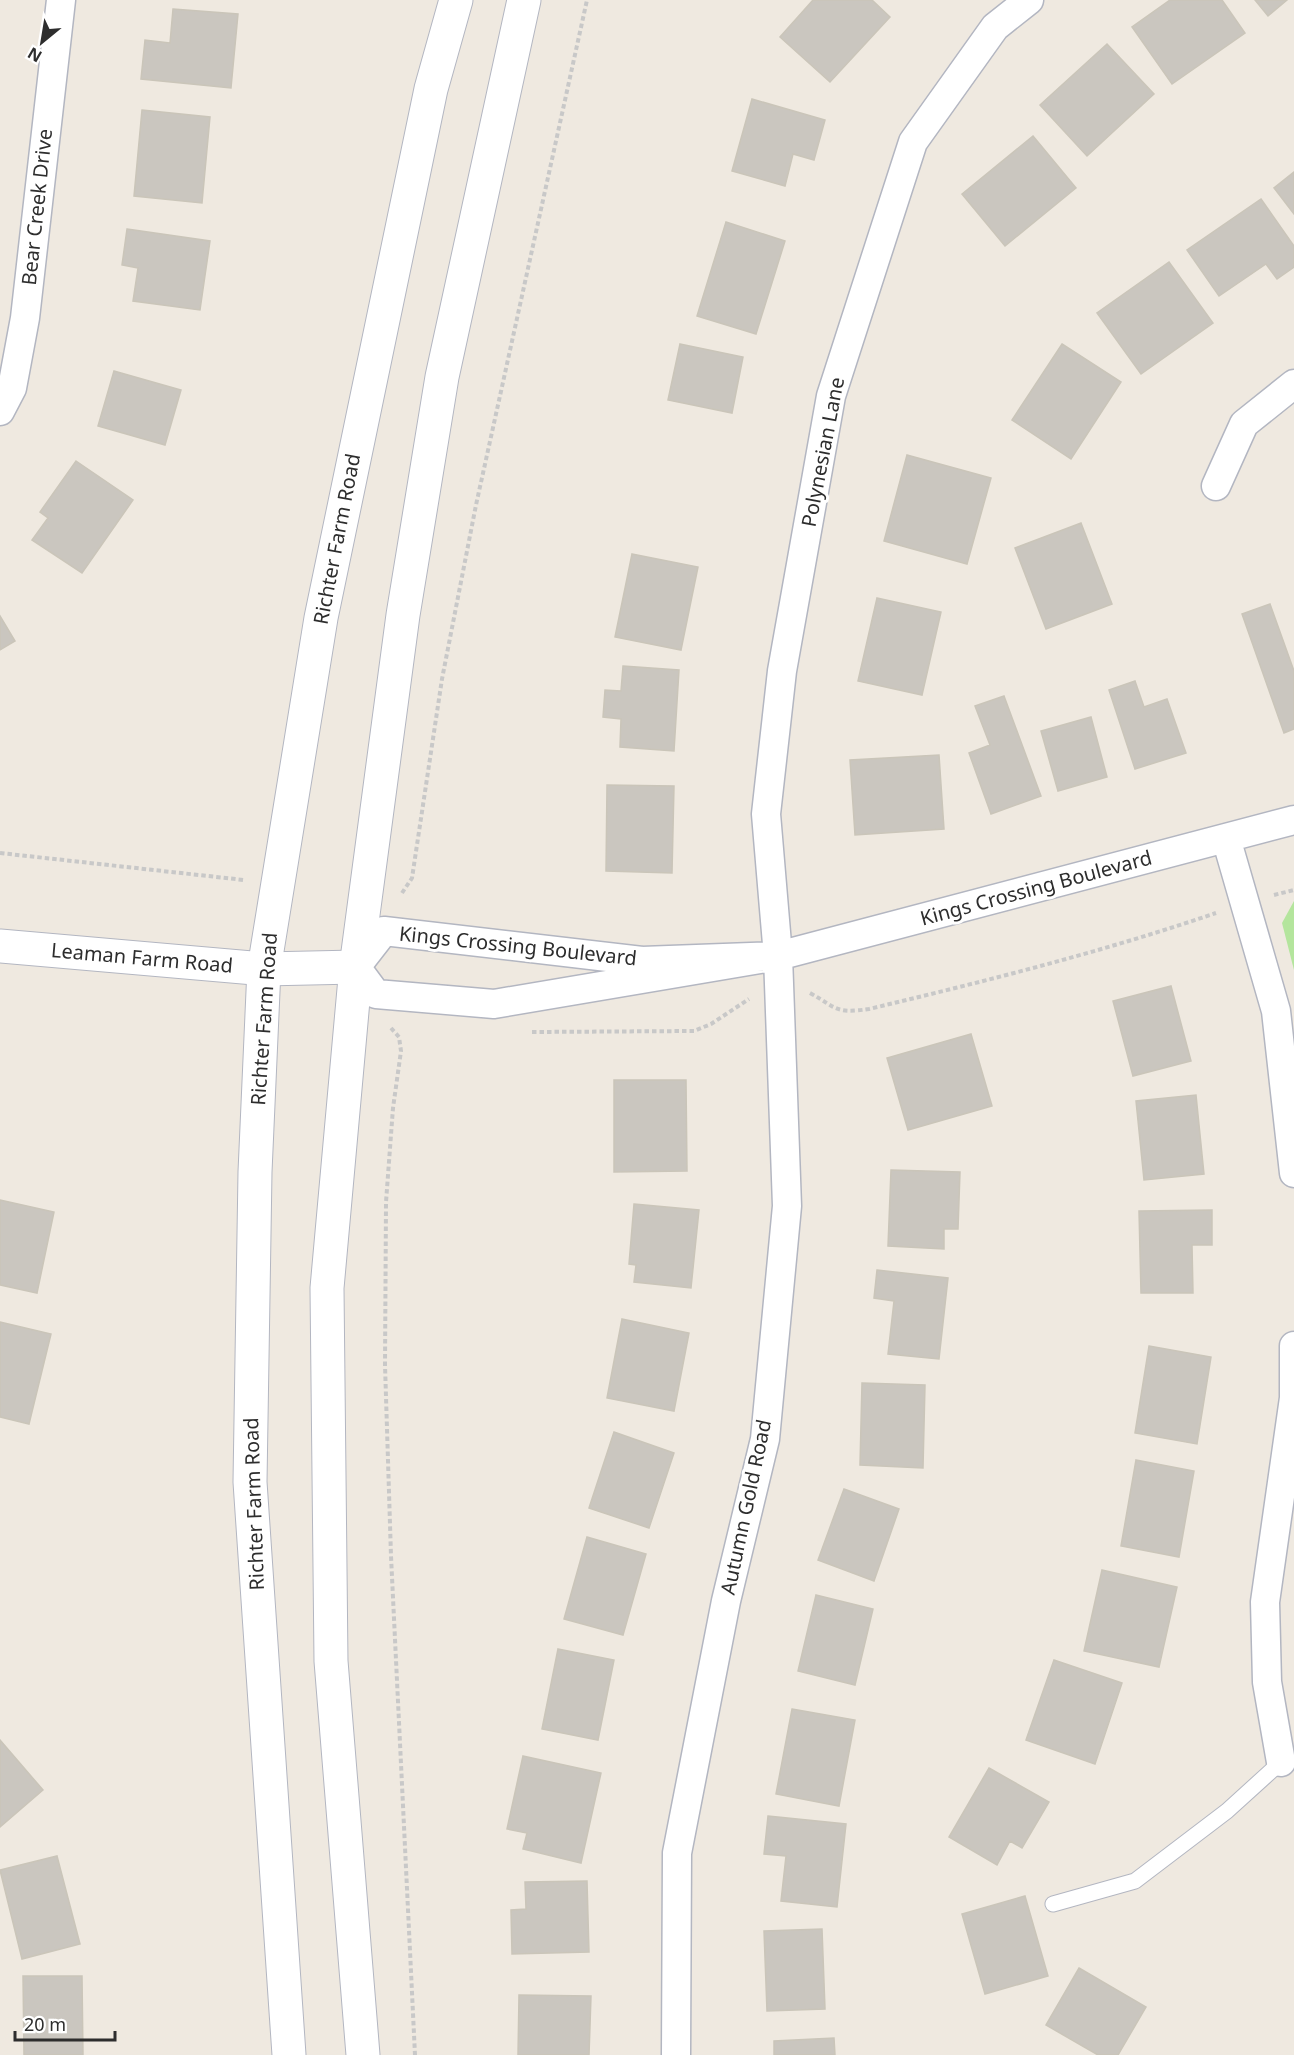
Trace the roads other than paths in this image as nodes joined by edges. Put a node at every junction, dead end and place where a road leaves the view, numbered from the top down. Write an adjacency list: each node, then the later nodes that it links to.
1 (61, 0): 6 (street, Bear Creek Drive)
2 (456, 0): 13 (main road, Richter Farm Road)
3 (524, 0): 12 (main road)
4 (1029, 0): 11 (street, Polynesian Lane)
5 (1294, 384): 7 (street)
6 (0, 411)
7 (1216, 486)
8 (1294, 820): 9 (street, Kings Crossing Boulevard)
9 (1226, 838): 11 (street, Kings Crossing Boulevard); 14 (street)
10 (0, 946): 13 (main road, Leaman Farm Road)
11 (778, 956): 12 (street, Kings Crossing Boulevard); 12 (street, Kings Crossing Boulevard); 20 (street, Autumn Gold Road)
12 (356, 967): 13 (main road, Leaman Farm Road); 19 (main road)
13 (264, 969): 18 (main road, Richter Farm Road)
14 (1294, 1173)
15 (1294, 1346): 16 (street)
16 (1281, 1762): 17 (lane)
17 (1053, 1904)
18 (290, 2055)
19 (363, 2055)
20 (676, 2055)

